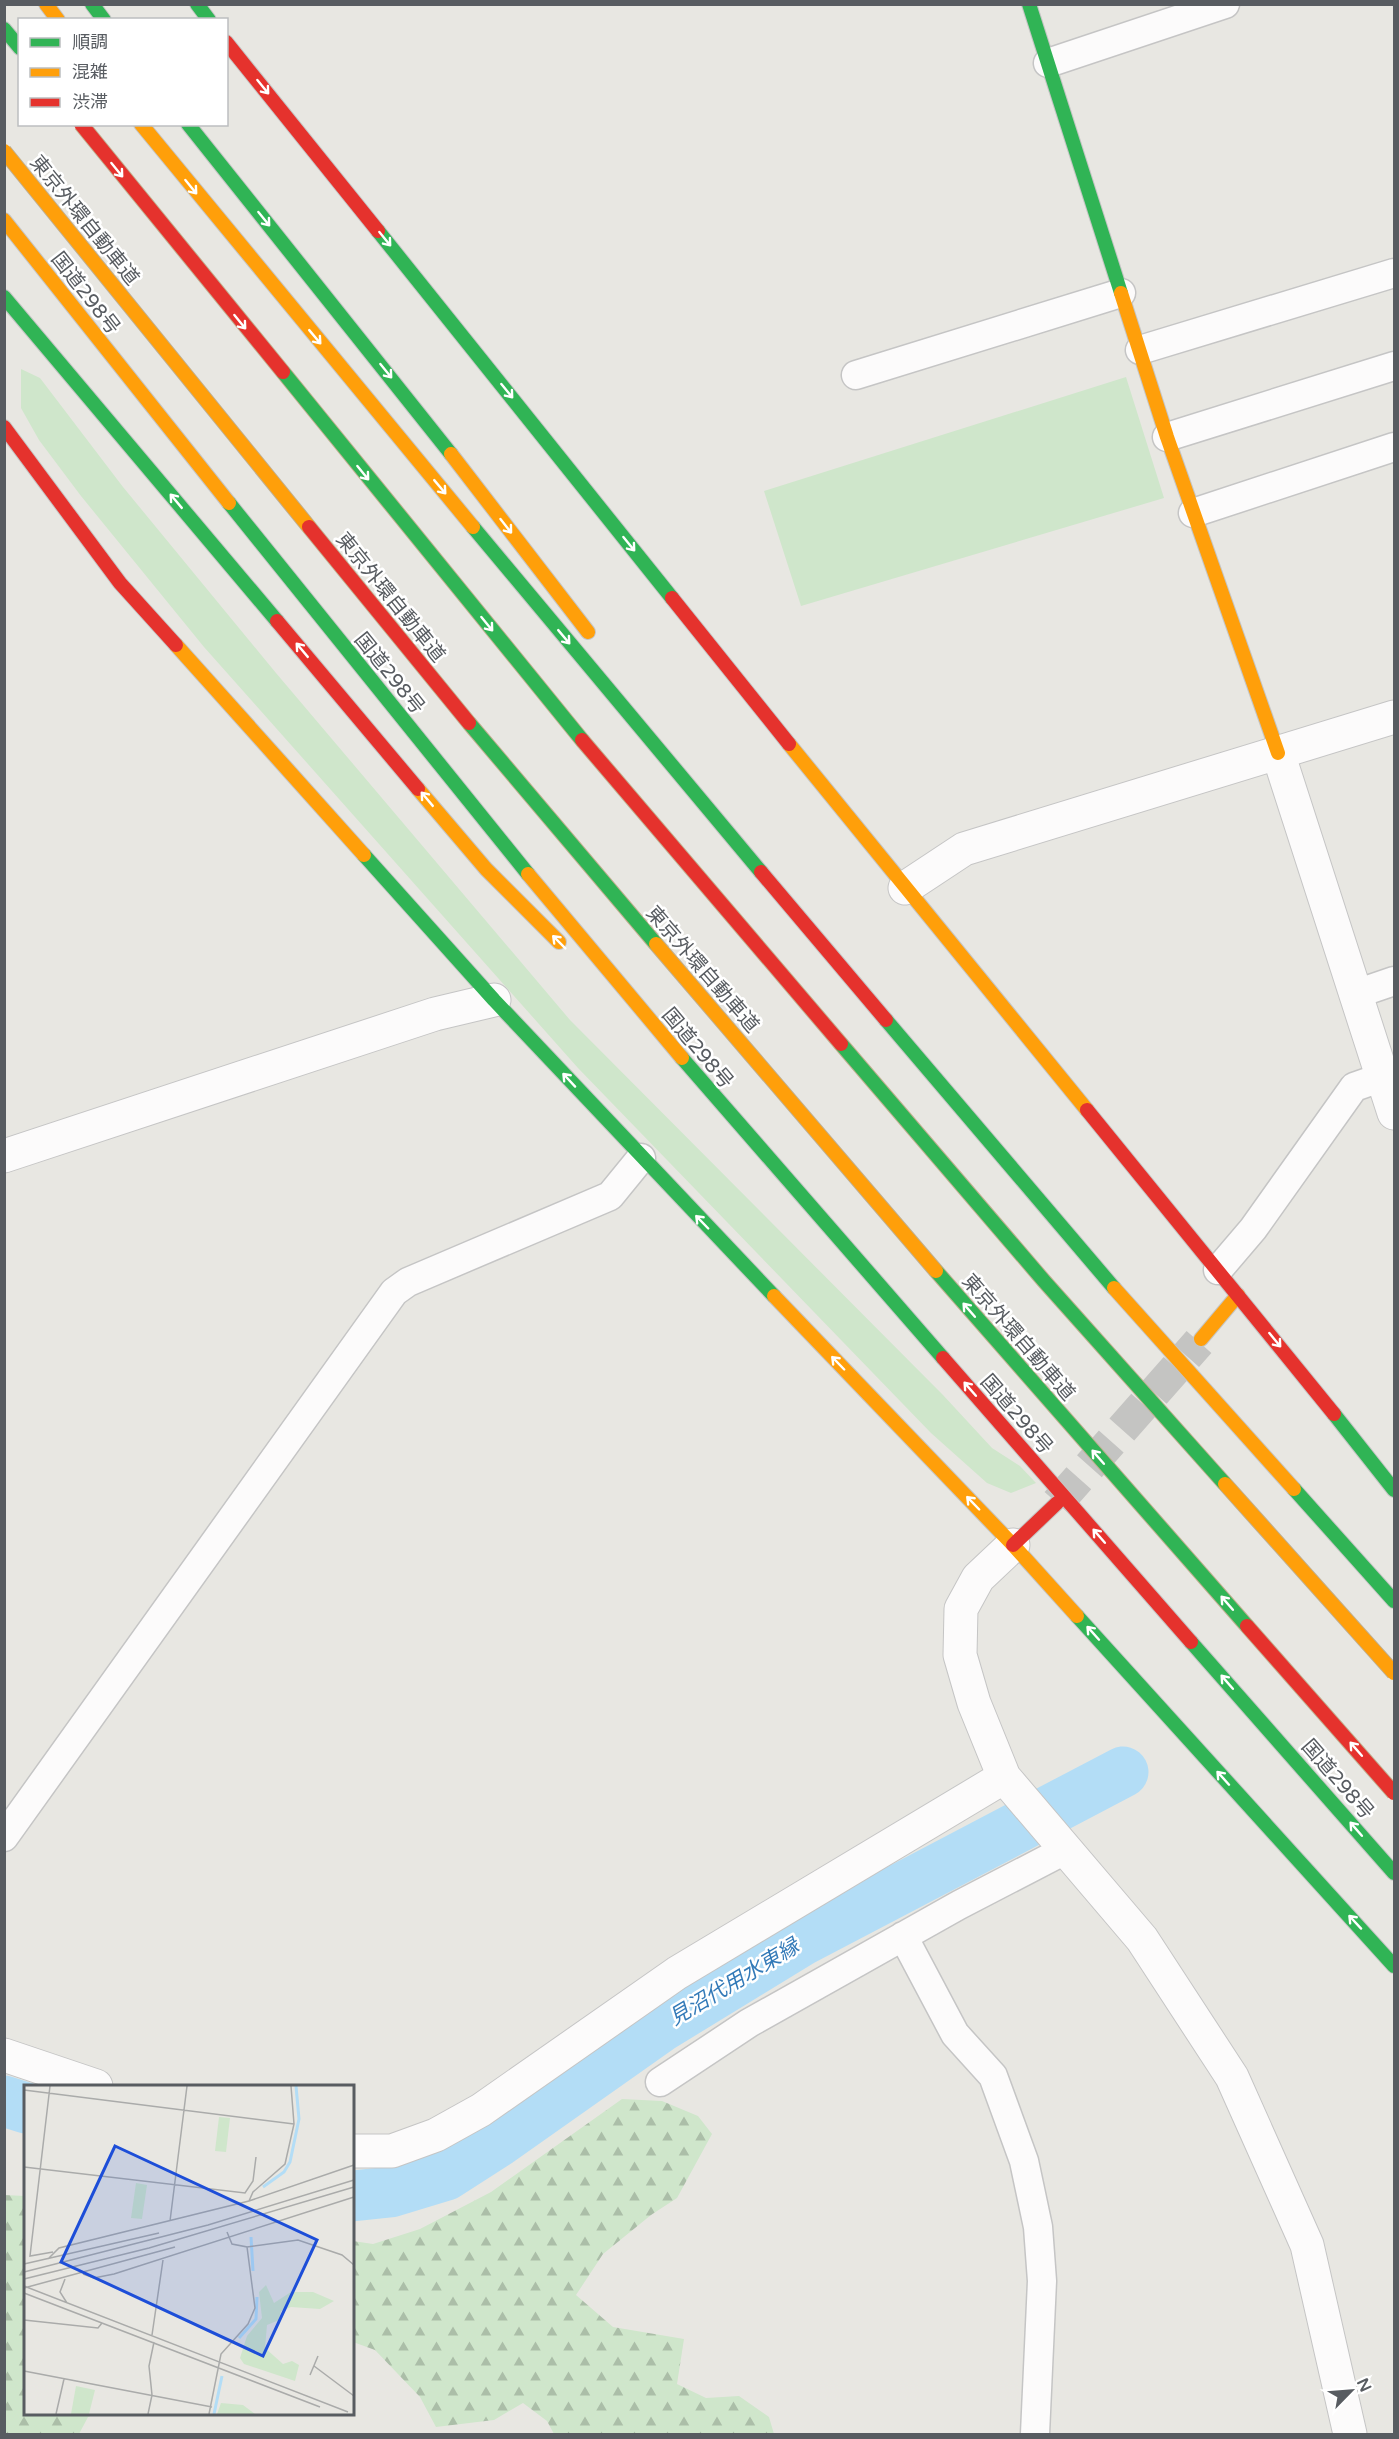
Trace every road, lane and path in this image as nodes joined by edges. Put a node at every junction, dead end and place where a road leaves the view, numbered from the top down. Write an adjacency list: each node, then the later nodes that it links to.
1 (46, 4): 6 (main road)
2 (92, 4): 7 (main road)
3 (197, 4): 8 (main road)
4 (1029, 4): 12 (main road)
5 (1225, 4): 12 (lane)
6 (56, 18)
7 (102, 18)
8 (208, 18)
9 (4, 29): 11 (main road)
10 (228, 44): 32 (main road, one-way to 32)
11 (18, 46)
12 (1048, 63): 19 (main road)
13 (83, 126): 51 (main road, one-way to 51, bridge)
14 (143, 126): 34 (main road, one-way to 34)
15 (190, 126): 28 (main road, one-way to 28)
16 (4, 151): 53 (main road, 東京外環自動車道, one-way to 16, bridge)
17 (4, 220): 40 (main road, 国道298号)
18 (1395, 273): 21 (lane)
19 (1121, 293): 21 (main road); 23 (lane)
20 (4, 297): 33 (main road, one-way to 20)
21 (1140, 350): 25 (main road)
22 (1395, 366): 25 (lane)
23 (856, 375)
24 (4, 427): 38 (main road)
25 (1167, 437): 27 (main road)
26 (1395, 447): 27 (lane)
27 (1192, 513): 30 (main road)
28 (595, 642)
29 (1395, 717): 30 (street)
30 (1278, 753): 32 (street); 37 (street)
31 (689, 765): 34 (main road)
32 (905, 888): 44 (main road)
33 (569, 952)
34 (855, 981): 50 (main road)
35 (1395, 981): 37 (lane)
36 (611, 994): 40 (main road)
37 (1356, 994): 39 (street)
38 (494, 1000): 42 (street); 43 (main road, one-way to 38)
39 (1388, 1075): 41 (street); 44 (lane)
40 (719, 1103): 56 (main road, 国道298号, one-way to 40)
41 (1395, 1113)
42 (4, 1156)
43 (640, 1158): 49 (main road, one-way to 43); 54 (lane)
44 (1218, 1270): 45 (main road)
45 (1238, 1295): 46 (main road); 47 (main road, one-way to 47)
46 (1201, 1339)
47 (1395, 1490)
48 (1057, 1503): 49 (main road)
49 (1013, 1545): 52 (street); 58 (main road, one-way to 49)
50 (1395, 1601)
51 (1395, 1673)
52 (1004, 1778): 55 (street); 62 (street)
53 (1395, 1793)
54 (4, 1837)
55 (1065, 1850): 57 (lane); 64 (street)
56 (1395, 1873)
57 (903, 1936): 60 (lane); 63 (lane)
58 (1395, 1965)
59 (4, 2055): 61 (street)
60 (660, 2082)
61 (93, 2085)
62 (354, 2151)
63 (1035, 2434)
64 (1350, 2434)

